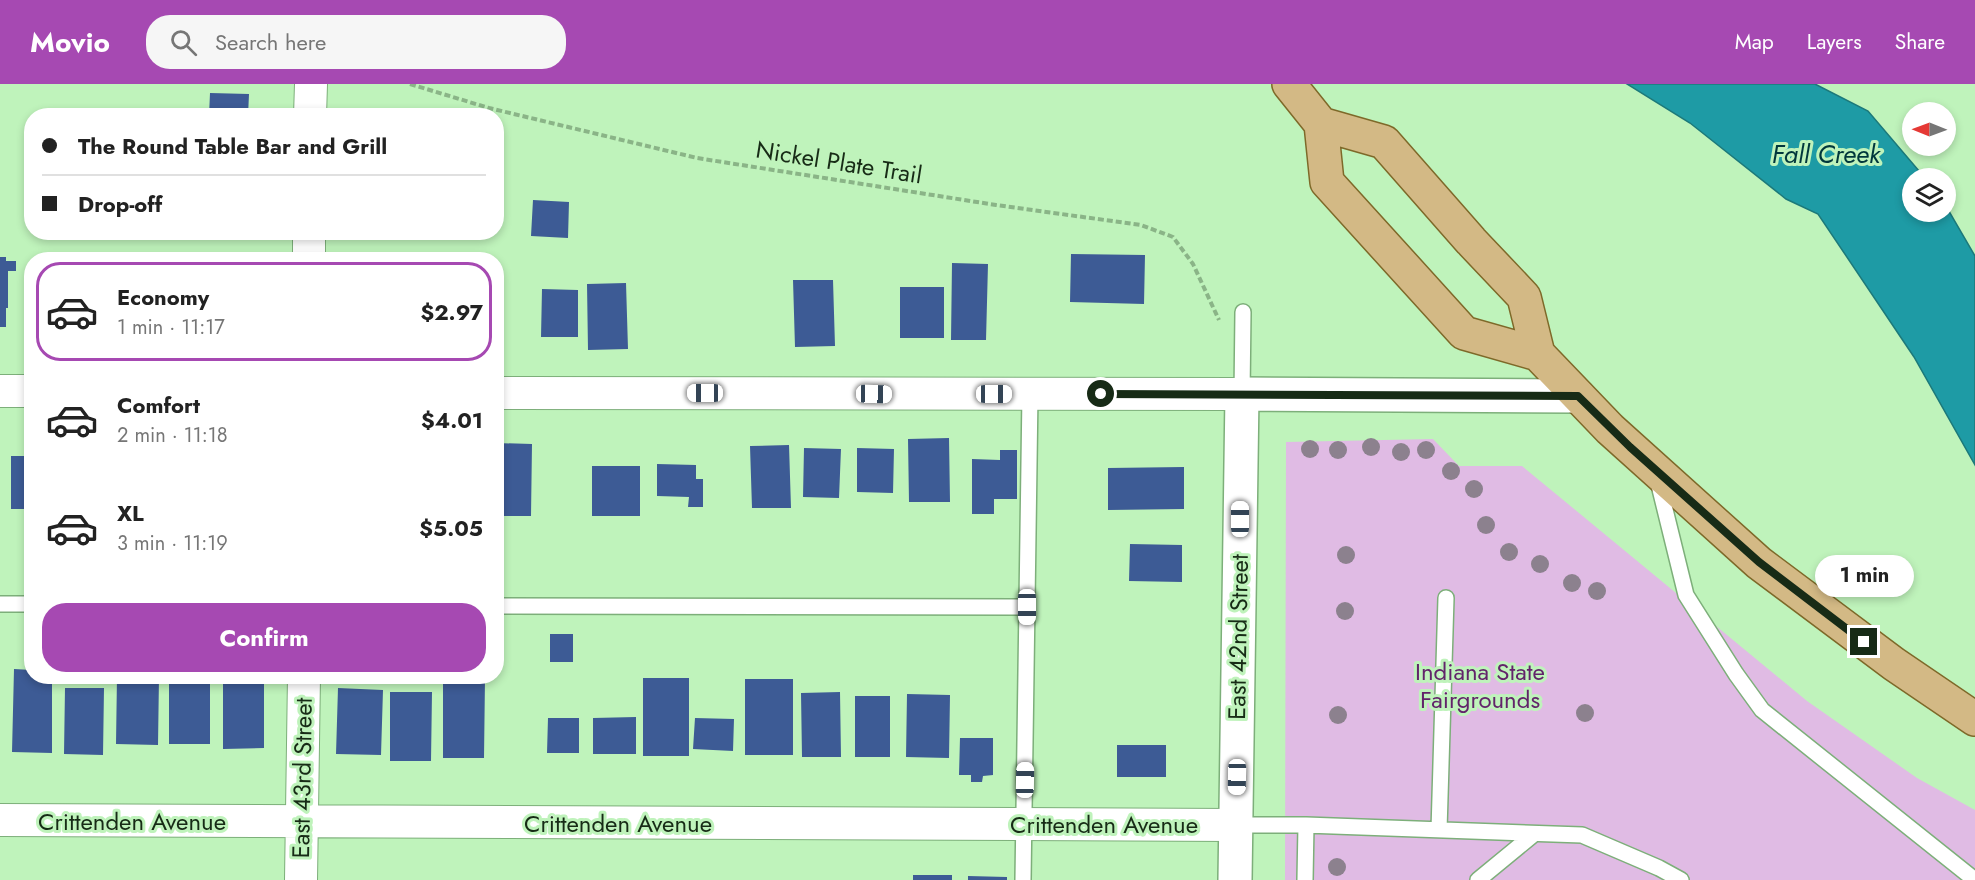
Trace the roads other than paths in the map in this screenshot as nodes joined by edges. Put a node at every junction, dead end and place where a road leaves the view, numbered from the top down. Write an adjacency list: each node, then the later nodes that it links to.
1 (311, 84): 3 (street)
2 (1289, 84): 4 (main road)
3 (310, 108)
4 (1321, 124): 6 (main road); 6 (main road)
5 (1242, 312): 11 (lane)
6 (1538, 354): 12 (main road)
7 (0, 391): 8 (street)
8 (24, 391)
9 (504, 393): 10 (street)
10 (1030, 394): 11 (street); 18 (lane)
11 (1242, 394): 12 (street); 24 (street, East 42nd Street)
12 (1578, 396): 13 (main road)
13 (1656, 471): 20 (main road); 34 (lane)
14 (1446, 598): 26 (lane)
15 (0, 604): 16 (lane)
16 (24, 604)
17 (504, 606): 18 (lane)
18 (1027, 607): 23 (lane)
19 (304, 684): 22 (street, East 43rd Street)
20 (1975, 718)
21 (0, 820): 22 (street, Crittenden Avenue)
22 (302, 822): 23 (street, Crittenden Avenue); 28 (street, East 43rd Street)
23 (1024, 824): 24 (street, Crittenden Avenue); 29 (lane)
24 (1236, 825): 25 (lane); 30 (street, East 42nd Street)
25 (1306, 825): 26 (lane); 31 (lane)
26 (1438, 830): 27 (lane)
27 (1534, 834): 32 (lane); 33 (lane)
28 (301, 880)
29 (1023, 880)
30 (1235, 880)
31 (1305, 880)
32 (1478, 880)
33 (1681, 880)
34 (1975, 880)

